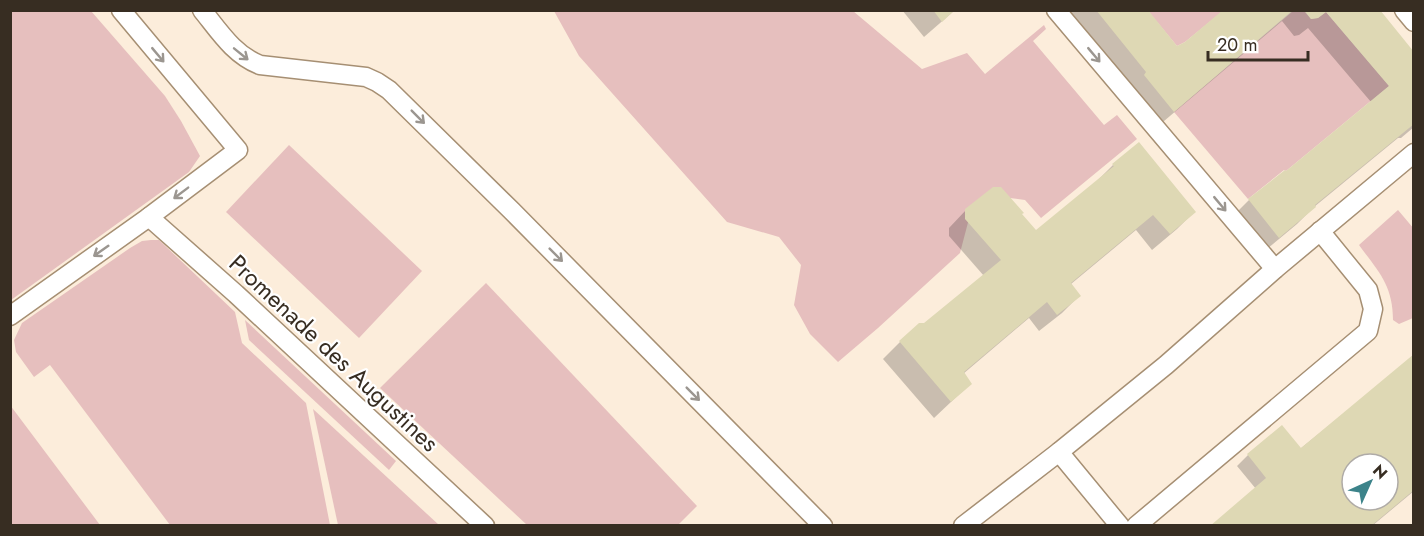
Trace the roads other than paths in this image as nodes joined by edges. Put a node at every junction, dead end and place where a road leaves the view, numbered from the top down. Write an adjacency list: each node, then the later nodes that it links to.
1 (121, 10): 7 (lane, one-way to 7)
2 (202, 10): 13 (lane, one-way to 13)
3 (1056, 10): 9 (lane, one-way to 9)
4 (1404, 10): 5 (lane)
5 (1413, 21)
6 (1413, 153): 8 (lane)
7 (149, 217): 10 (lane, one-way to 10); 12 (lane, Promenade des Augustines)
8 (1320, 231): 9 (lane); 16 (lane)
9 (1275, 269): 11 (lane)
10 (10, 316)
11 (1059, 452): 14 (lane); 15 (lane)
12 (482, 524)
13 (823, 525)
14 (963, 525)
15 (1120, 525)
16 (1136, 525)

